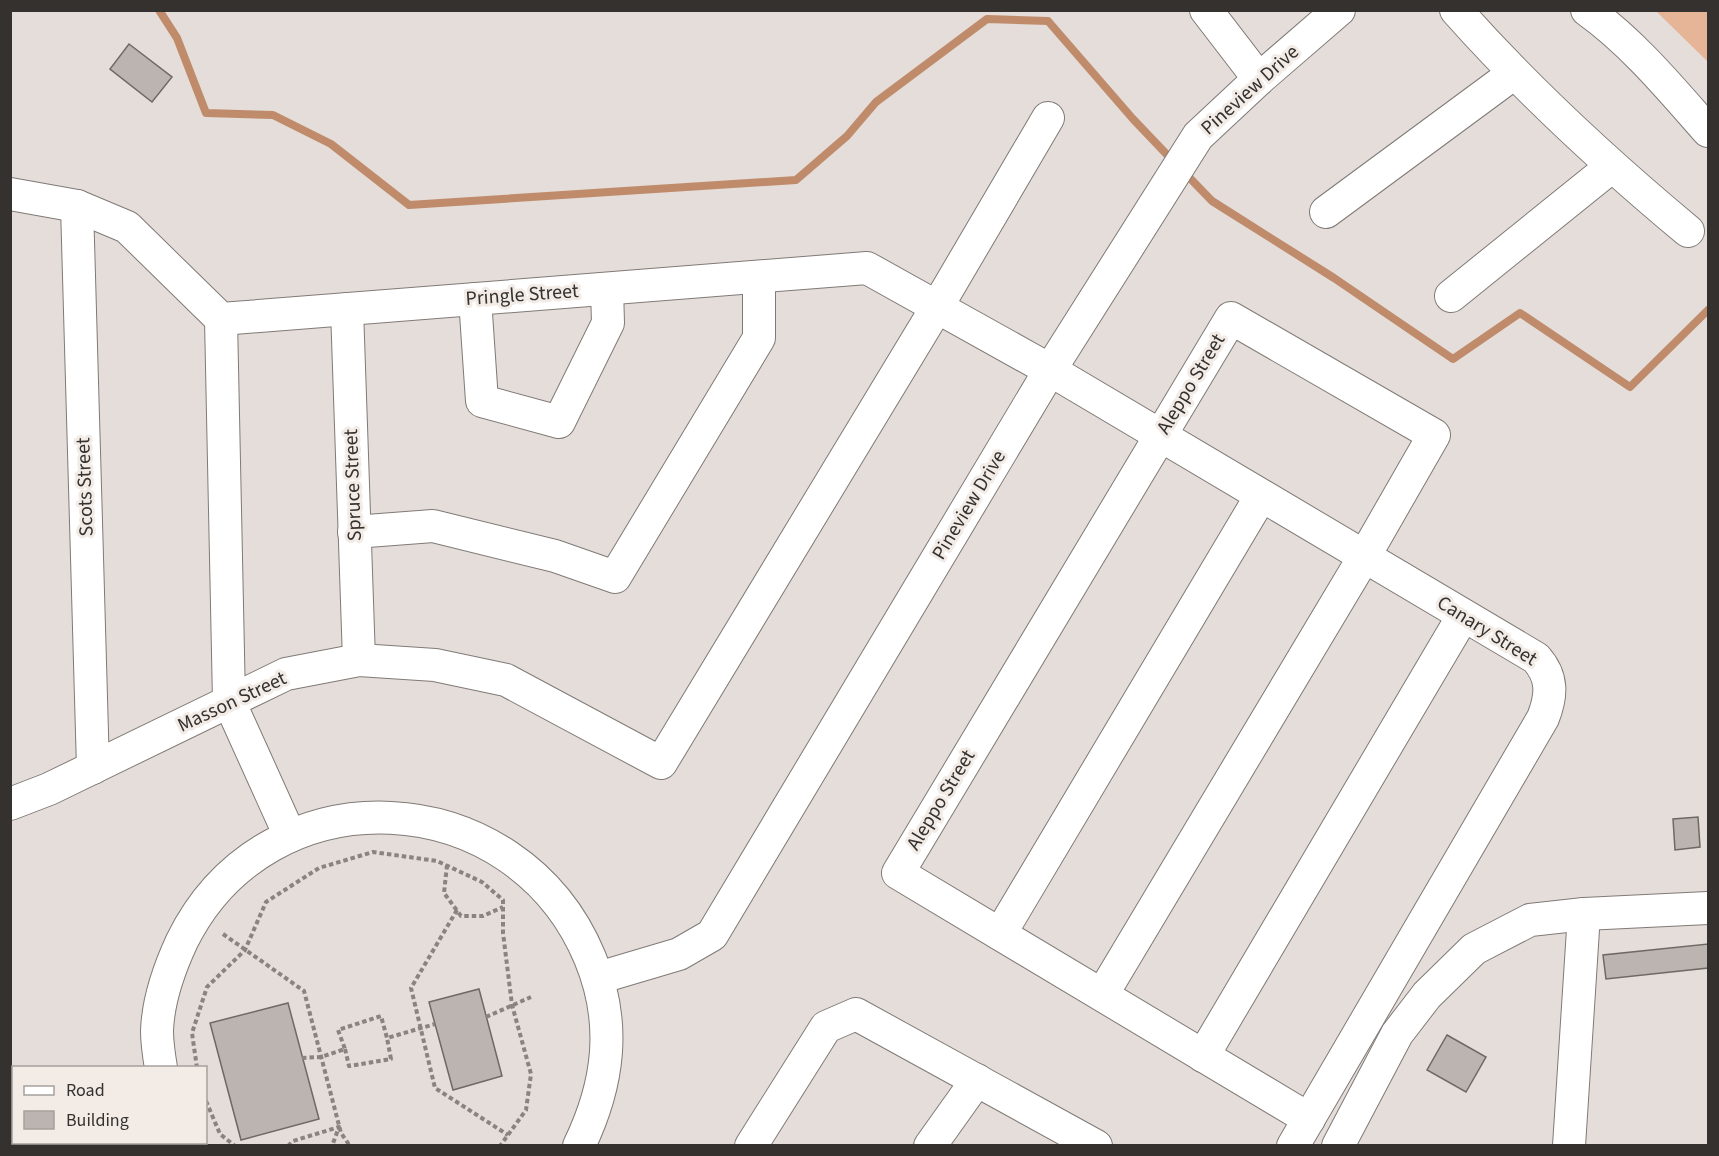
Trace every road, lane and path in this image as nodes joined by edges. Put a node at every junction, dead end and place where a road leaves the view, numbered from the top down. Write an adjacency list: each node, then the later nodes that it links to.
1 (1206, 10): 6 (street)
2 (1339, 10): 6 (street, Pineview Drive)
3 (1456, 10): 5 (street)
4 (1587, 10): 8 (street)
5 (1513, 74): 9 (street); 12 (street)
6 (1259, 79): 21 (street, Pineview Drive)
7 (1048, 118): 18 (street)
8 (1708, 131)
9 (1611, 167): 13 (street); 16 (street)
10 (10, 194): 11 (street)
11 (77, 206): 20 (street); 29 (street, Scots Street)
12 (1326, 212)
13 (1688, 231)
14 (759, 277): 15 (street, Pringle Street); 18 (street, Pringle Street); 24 (street)
15 (607, 289): 17 (street, Pringle Street); 17 (street)
16 (1450, 296)
17 (475, 299): 19 (street, Pringle Street)
18 (937, 308): 21 (street, Pringle Street); 27 (street, Masson Street)
19 (347, 309): 20 (street, Pringle Street); 24 (street, Spruce Street)
20 (221, 319): 28 (street)
21 (1050, 370): 22 (street, Canary Street); 40 (street, Pineview Drive)
22 (1160, 435): 23 (street, Canary Street); 25 (street, Aleppo Street); 38 (street, Aleppo Street)
23 (1261, 496): 25 (street, Canary Street); 38 (street)
24 (354, 532): 27 (street, Spruce Street)
25 (1364, 557): 26 (street, Canary Street); 41 (street)
26 (1463, 616): 49 (street); 57 (street, Canary Street)
27 (359, 660): 28 (street, Masson Street)
28 (230, 701): 29 (street, Masson Street); 31 (street)
29 (93, 768): 30 (street, Masson Street)
30 (10, 804)
31 (290, 836): 37 (street); 40 (street)
32 (447, 865): 33 (path); 35 (path); 39 (path)
33 (503, 907): 35 (path); 43 (path)
34 (1708, 908): 36 (street)
35 (457, 910): 46 (path)
36 (1584, 914): 68 (street); 69 (street)
37 (195, 915): 39 (path); 52 (street)
38 (1000, 934): 41 (street, Aleppo Street)
39 (245, 950): 50 (path); 53 (path)
40 (598, 978): 64 (street)
41 (1102, 995): 49 (street, Aleppo Street)
42 (531, 997): 43 (path)
43 (512, 1005): 44 (path); 58 (path)
44 (486, 1017)
45 (435, 1024): 46 (path)
46 (422, 1030): 47 (path); 58 (path)
47 (387, 1038): 48 (path); 48 (path)
48 (345, 1049): 50 (path)
49 (1203, 1056): 57 (street, Aleppo Street)
50 (321, 1057): 51 (path); 56 (path)
51 (302, 1058)
52 (161, 1066)
53 (197, 1066)
54 (977, 1080): 65 (street); 66 (street); 67 (street)
55 (207, 1103): 59 (path)
56 (339, 1127): 60 (path); 61 (path); 62 (path)
57 (1301, 1132)
58 (508, 1135): 63 (path)
59 (235, 1146)
60 (288, 1146)
61 (332, 1146)
62 (350, 1146)
63 (500, 1146)
64 (579, 1146)
65 (751, 1146)
66 (930, 1146)
67 (1096, 1146)
68 (1338, 1146)
69 (1569, 1146)

